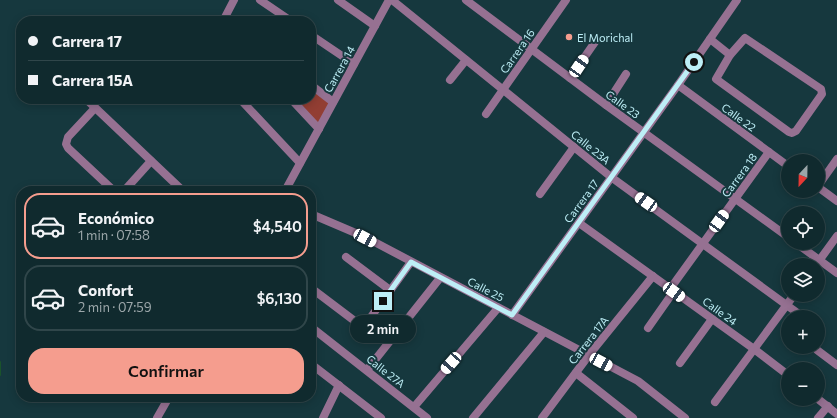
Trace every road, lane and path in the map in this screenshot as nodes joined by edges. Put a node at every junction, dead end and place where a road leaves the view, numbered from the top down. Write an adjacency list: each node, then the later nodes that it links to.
1 (234, 0): 9 (street)
2 (260, 0): 10 (street)
3 (338, 0): 11 (street)
4 (391, 0): 11 (street, Carrera 14); 17 (street, Calle 23A)
5 (466, 0): 15 (street, Calle 23)
6 (555, 0): 8 (street)
7 (737, 0): 13 (street, Carrera 17)
8 (564, 3): 15 (street, Carrera 16)
9 (226, 16)
10 (284, 16)
11 (375, 26): 18 (street, Carrera 14)
12 (316, 38): 18 (street)
13 (710, 39): 16 (street); 22 (street, Carrera 17)
14 (595, 42): 20 (street)
15 (532, 50): 20 (street, Calle 23); 24 (street, Carrera 16)
16 (730, 55): 16 (street)
17 (466, 60): 21 (street); 24 (street, Calle 23A)
18 (354, 64): 25 (street, Carrera 14)
19 (626, 74): 29 (street)
20 (570, 78): 29 (street, Calle 23)
21 (450, 80)
22 (678, 85): 33 (street, Carrera 17); 35 (street, Calle 22)
23 (316, 89): 25 (street)
24 (503, 90): 31 (street, Carrera 16); 34 (street, Calle 23A)
25 (334, 102): 32 (street, Carrera 14)
26 (91, 104): 30 (street)
27 (245, 104): 39 (street)
28 (296, 104): 32 (street)
29 (606, 104): 33 (street, Calle 23)
30 (95, 108): 37 (street); 42 (street)
31 (486, 114)
32 (318, 129): 39 (street, Carrera 14)
33 (643, 132): 41 (street, Carrera 17); 48 (street, Calle 23)
34 (574, 147): 41 (street, Calle 23A); 47 (street)
35 (769, 152): 38 (street, Calle 22); 48 (street, Carrera 18)
36 (837, 159): 40 (street)
37 (151, 161): 43 (street); 44 (street)
38 (781, 161)
39 (300, 163): 45 (street, Carrera 14)
40 (825, 177)
41 (611, 178): 51 (street, Carrera 17); 54 (street, Calle 23A)
42 (109, 186)
43 (128, 186)
44 (178, 186)
45 (287, 186)
46 (825, 192): 49 (street)
47 (540, 194)
48 (735, 199): 52 (street, Calle 23); 54 (street, Carrera 18)
49 (837, 201)
50 (316, 216): 59 (street, Calle 25)
51 (579, 223): 62 (street, Calle 24); 71 (street, Carrera 17)
52 (781, 232)
53 (837, 236): 58 (street)
54 (703, 243): 65 (street, Carrera 18); 68 (street, Calle 23A)
55 (804, 250): 57 (street)
56 (346, 256): 64 (street)
57 (812, 258)
58 (822, 258)
59 (411, 262): 63 (street, Calle 25); 64 (street)
60 (825, 267): 61 (street)
61 (837, 273)
62 (653, 276): 65 (street, Calle 24); 78 (street, Carrera 17A)
63 (440, 278): 69 (street, Calle 25); 82 (street)
64 (390, 290): 66 (street)
65 (672, 290): 72 (street, Calle 24); 73 (street, Carrera 18)
66 (316, 292)
67 (789, 302): 68 (street)
68 (787, 305): 70 (street, Calle 23A); 76 (street)
69 (498, 308): 71 (street, Calle 25); 90 (street)
70 (794, 310)
71 (512, 315): 75 (street, Calle 25)
72 (712, 319): 76 (street, Calle 24); 79 (street)
73 (648, 328)
74 (316, 331): 82 (street, Calle 27A)
75 (544, 332): 78 (street, Calle 25); 97 (street)
76 (754, 349): 83 (street, Calle 24); 87 (street)
77 (822, 354): 80 (street)
78 (589, 355): 84 (street, Carrera 17A); 99 (street, Calle 25)
79 (680, 363)
80 (837, 365)
81 (316, 368): 85 (street)
82 (367, 370): 90 (street, Calle 27A)
83 (781, 370)
84 (576, 373): 92 (street, Carrera 17A); 98 (street)
85 (339, 385): 94 (street); 95 (street)
86 (166, 402): 93 (street)
87 (714, 402)
88 (825, 404): 89 (street)
89 (828, 406): 91 (street); 100 (street)
90 (414, 407): 96 (street, Calle 27A)
91 (837, 414)
92 (544, 417)
93 (157, 418)
94 (323, 418)
95 (381, 418)
96 (427, 418)
97 (473, 418)
98 (633, 418)
99 (685, 418)
100 (818, 418)

